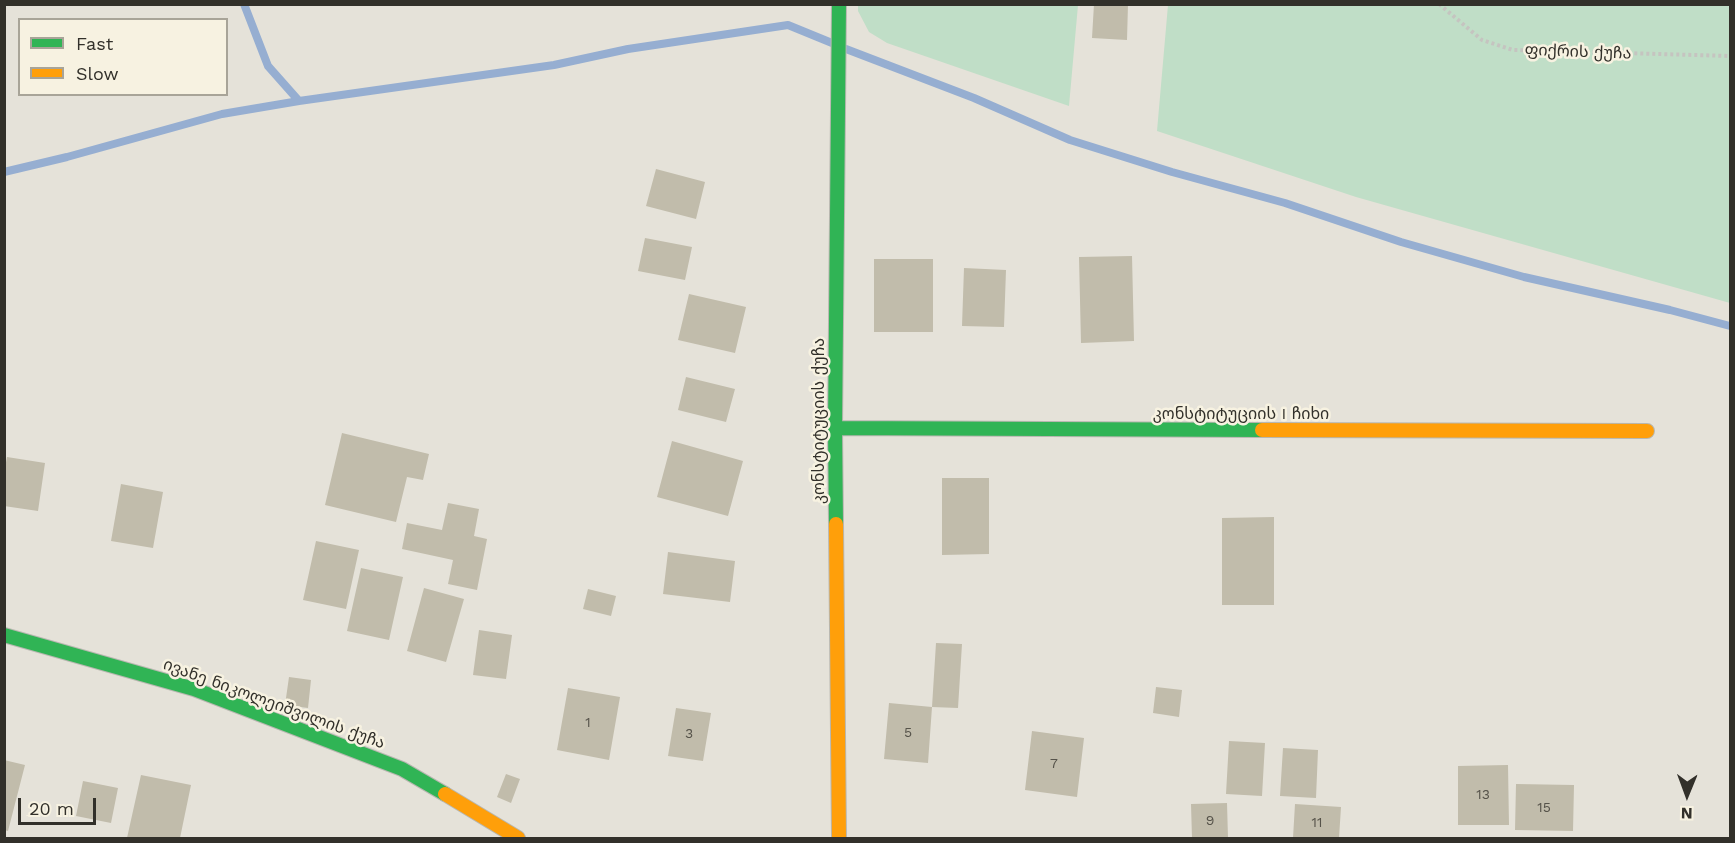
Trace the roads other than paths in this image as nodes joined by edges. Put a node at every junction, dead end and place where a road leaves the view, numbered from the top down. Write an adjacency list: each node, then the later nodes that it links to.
1 (839, 4): 2 (street, კონსტიტუციის ქუჩა)
2 (835, 428): 3 (street, კონსტიტუციის I ჩიხი); 6 (street, კონსტიტუციის ქუჩა)
3 (1647, 431)
4 (4, 635): 5 (street, ივანე ნიკოლეიშვილის ქუჩა)
5 (518, 838)
6 (839, 838)

